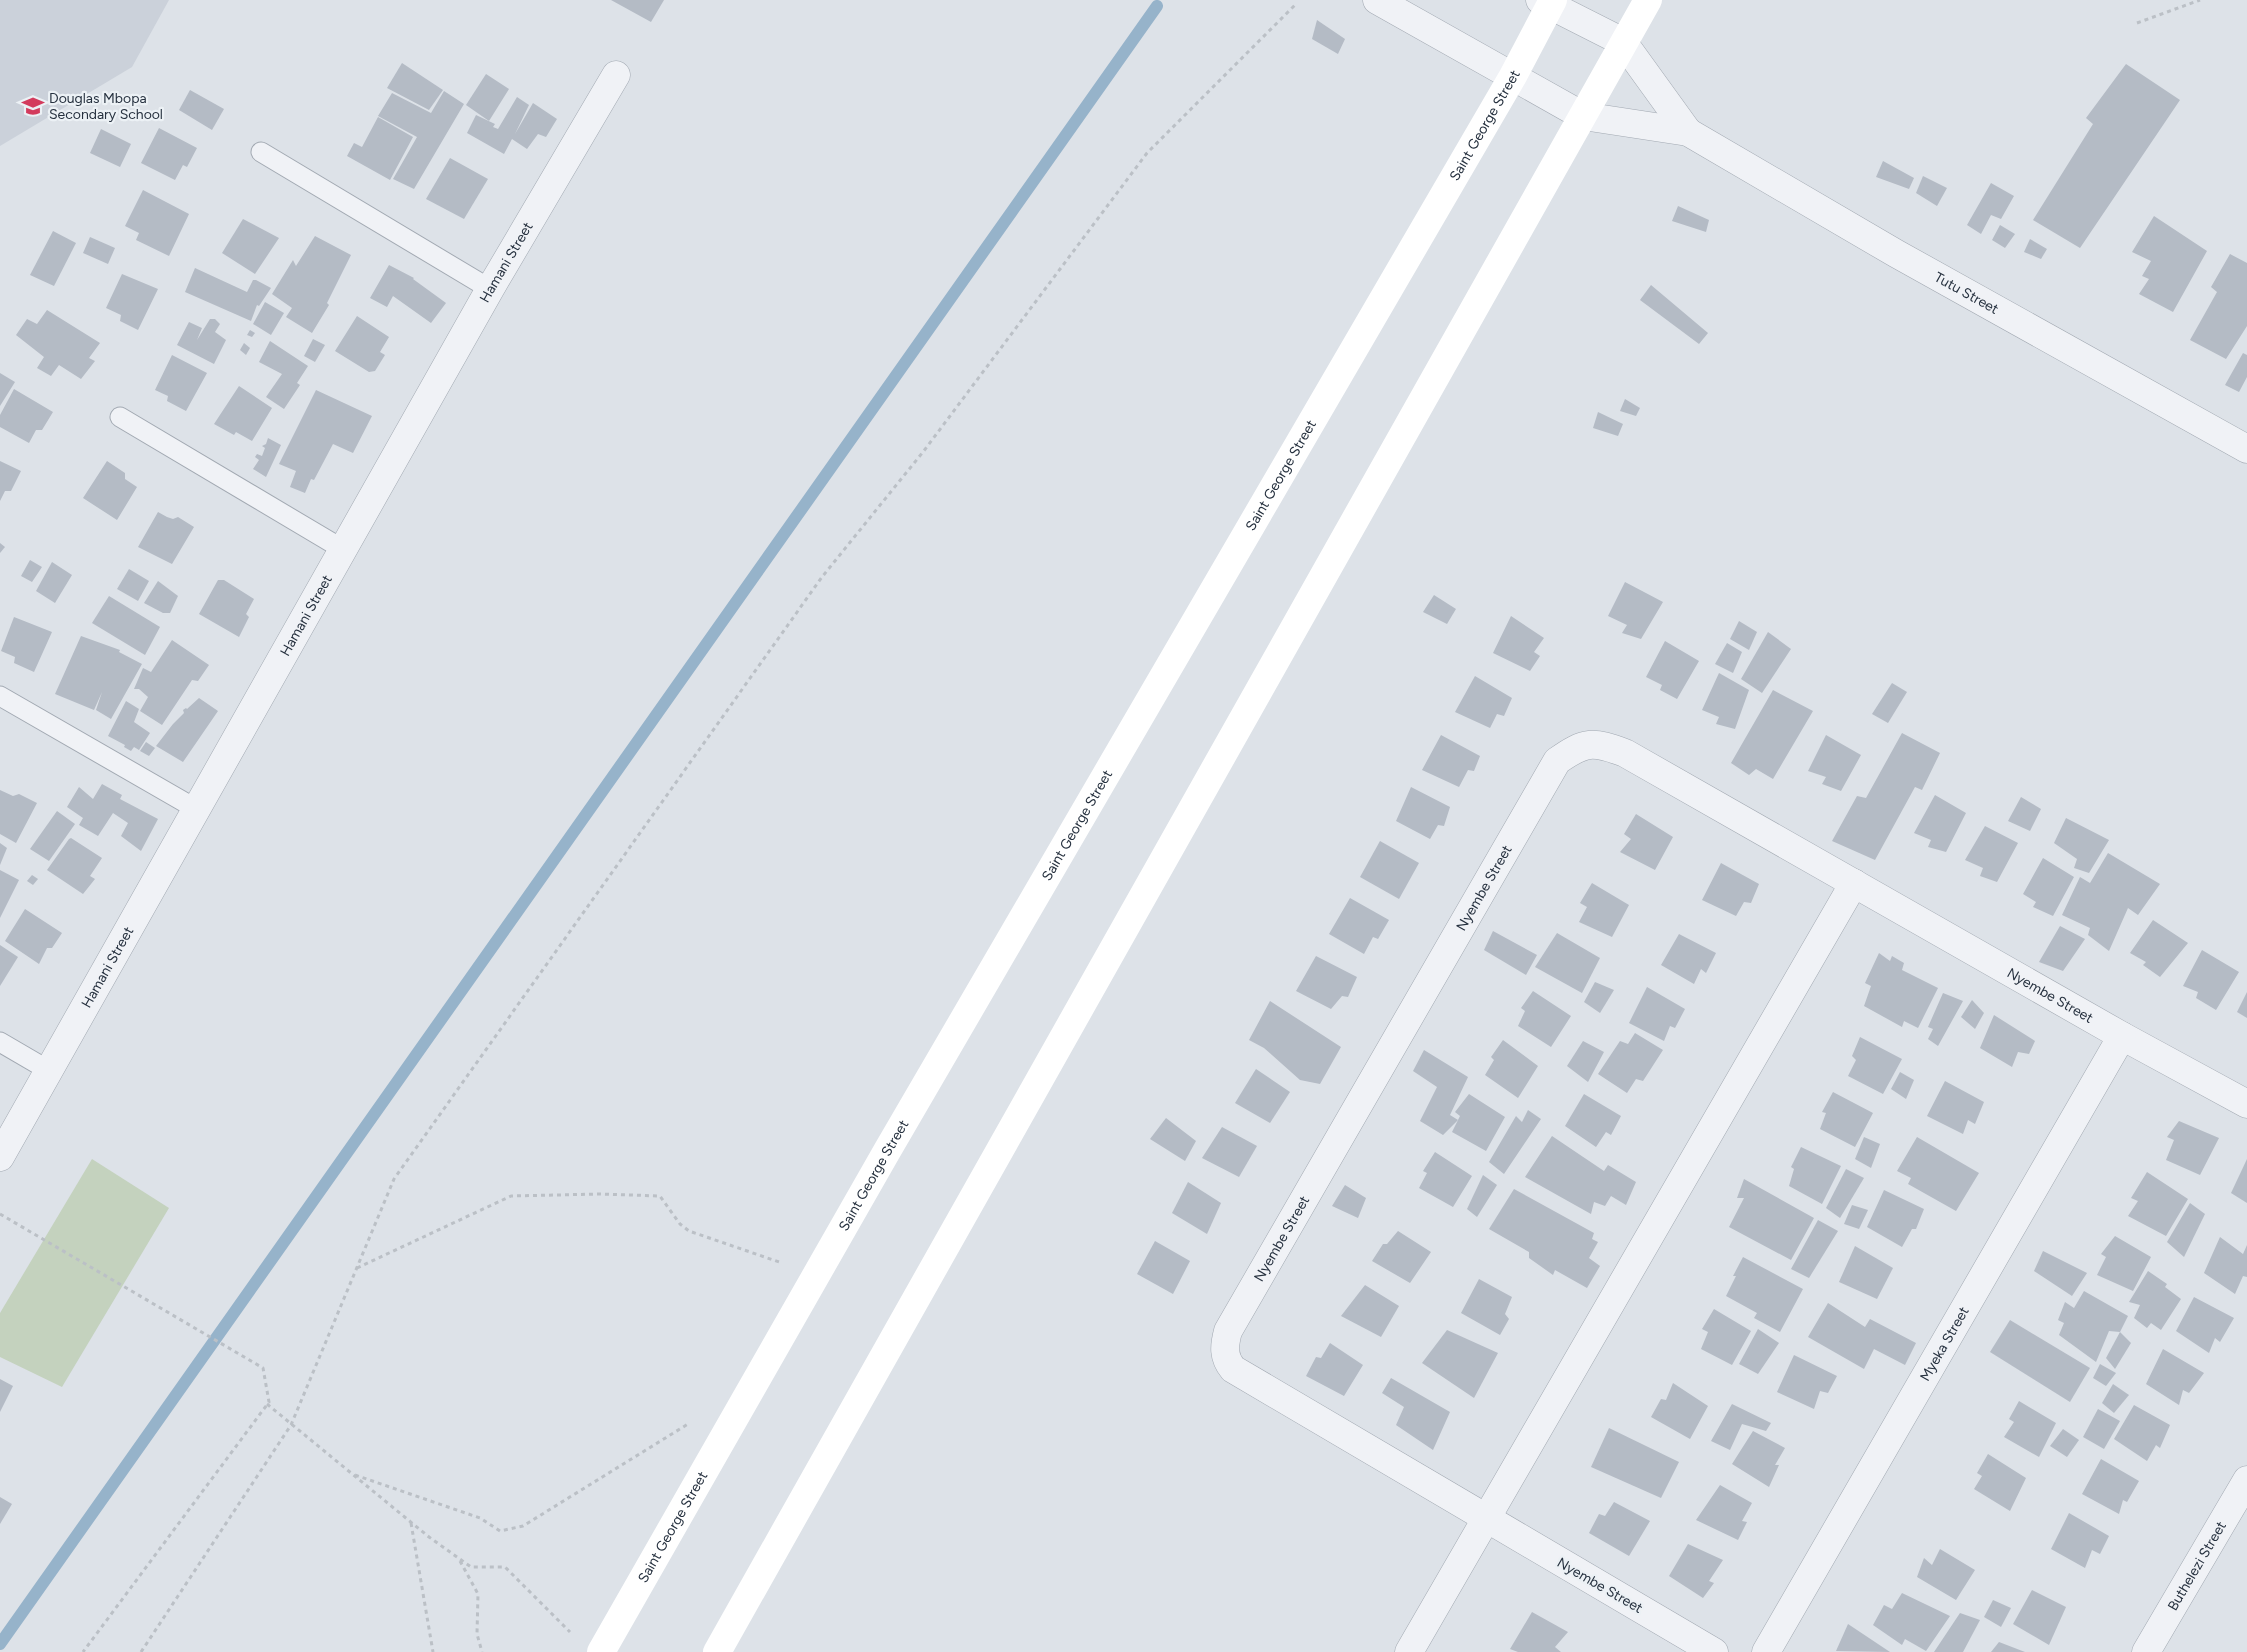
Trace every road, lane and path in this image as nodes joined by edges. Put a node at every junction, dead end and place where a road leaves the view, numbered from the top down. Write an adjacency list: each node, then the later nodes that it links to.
1 (1376, 0): 9 (street)
2 (1648, 0): 7 (main road)
3 (2200, 0): 6 (path)
4 (1548, 2): 7 (street); 9 (main road, Saint George Street)
5 (1297, 3): 27 (path)
6 (2137, 23)
7 (1623, 42): 10 (main road); 11 (street, Tutu Street)
8 (616, 75): 13 (street, Hamani Street)
9 (1513, 76): 10 (street); 41 (main road, Saint George Street)
10 (1583, 116): 11 (street, Tutu Street); 42 (main road)
11 (1688, 132): 15 (street, Tutu Street)
12 (261, 152): 13 (lane)
13 (490, 289): 16 (street, Hamani Street)
14 (120, 417): 16 (lane)
15 (2247, 449)
16 (344, 550): 18 (street, Hamani Street)
17 (0, 696): 18 (lane)
18 (198, 810): 22 (street, Hamani Street)
19 (1854, 883): 20 (street, Nyembe Street); 33 (street); 33 (street, Nyembe Street)
20 (2122, 1036): 23 (street, Nyembe Street); 45 (street, Myeka Street)
21 (0, 1042): 22 (lane)
22 (48, 1070): 24 (street, Hamani Street)
23 (2247, 1104)
24 (0, 1157)
25 (0, 1214): 28 (path)
26 (784, 1264): 27 (path)
27 (356, 1268): 30 (path)
28 (267, 1404): 30 (path); 37 (path)
29 (696, 1419): 31 (path)
30 (291, 1425): 31 (path); 38 (path)
31 (352, 1474): 34 (path)
32 (2247, 1480): 46 (street, Buthelezi Street)
33 (1485, 1518): 43 (street); 44 (street, Nyembe Street)
34 (411, 1522): 35 (path); 39 (path)
35 (458, 1558): 36 (path); 40 (path)
36 (574, 1635)
37 (83, 1652)
38 (141, 1652)
39 (433, 1652)
40 (482, 1652)
41 (601, 1652)
42 (718, 1652)
43 (1410, 1652)
44 (1714, 1652)
45 (1766, 1652)
46 (2146, 1652)

